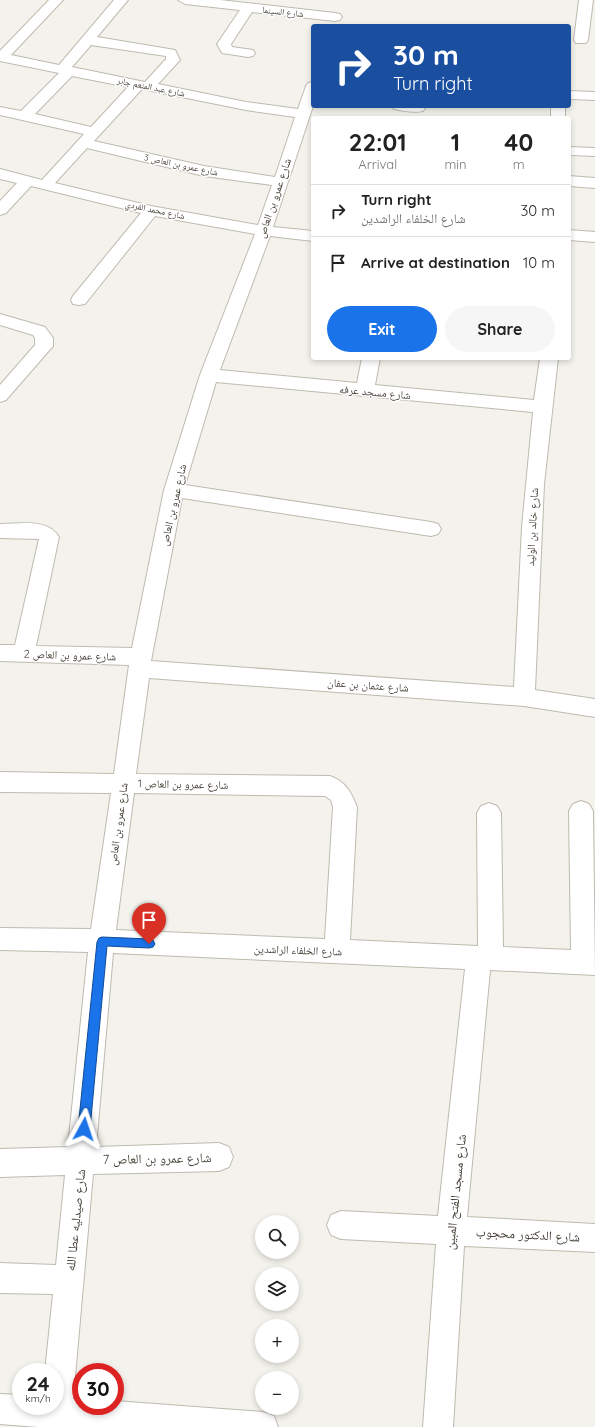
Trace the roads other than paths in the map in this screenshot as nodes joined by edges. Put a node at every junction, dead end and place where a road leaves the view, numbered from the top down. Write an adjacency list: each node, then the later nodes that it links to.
1 (56, 0): 11 (street)
2 (121, 0): 7 (street)
3 (185, 0): 5 (street, شارع السينما)
4 (586, 0): 8 (street)
5 (248, 8): 6 (street, شارع السينما); 10 (street)
6 (335, 20)
7 (88, 40): 12 (street); 13 (street)
8 (575, 40): 9 (street)
9 (595, 40)
10 (248, 53)
11 (5, 61): 12 (street, شارع عبد المنعم جابر)
12 (65, 71): 13 (street, شارع عبد المنعم جابر); 20 (street)
13 (143, 86): 16 (street, شارع عبد المنعم جابر); 21 (street)
14 (571, 95): 15 (street)
15 (595, 96)
16 (310, 99): 27 (street, شارع عمرو بن العاص)
17 (406, 108): 19 (street)
18 (0, 111): 20 (street, شارع عمرو بن العاص 3)
19 (417, 111)
20 (25, 116): 21 (street, شارع عمرو بن العاص 3)
21 (89, 138): 27 (street, شارع عمرو بن العاص 3); 29 (street)
22 (571, 150): 23 (street)
23 (595, 152)
24 (0, 174): 25 (street, شارع محمد الفردي)
25 (28, 180): 29 (street, شارع محمد الفردي); 30 (street)
26 (571, 181): 28 (street)
27 (280, 182): 32 (street, شارع عمرو بن العاص)
28 (595, 183)
29 (46, 184): 31 (street, شارع محمد الفردي)
30 (0, 210)
31 (151, 211): 32 (street, شارع محمد الفردي); 36 (street)
32 (264, 231): 34 (street, شارع محمد الفردي); 40 (street, شارع عمرو بن العاص)
33 (571, 235): 35 (street)
34 (311, 236)
35 (595, 237)
36 (79, 300)
37 (0, 319): 42 (street)
38 (371, 360): 41 (street)
39 (549, 360): 43 (street, شارع خالد بن الوليد)
40 (209, 375): 41 (street, شارع مسجد عرفه); 44 (street, شارع عمرو بن العاص)
41 (365, 391): 43 (street, شارع مسجد عرفه)
42 (0, 396)
43 (542, 407): 50 (street, شارع خالد بن الوليد)
44 (174, 490): 45 (street); 49 (street, شارع عمرو بن العاص)
45 (431, 529)
46 (0, 531): 48 (street)
47 (0, 653): 48 (street, شارع عمرو بن العاص 2)
48 (24, 654): 49 (street, شارع عمرو بن العاص 2)
49 (140, 663): 50 (street, شارع عثمان بن عفان); 53 (street, شارع عمرو بن العاص)
50 (524, 697): 51 (street, شارع عثمان بن عفان)
51 (595, 708)
52 (0, 782): 53 (street, شارع عمرو بن العاص 1)
53 (124, 784): 57 (street, شارع عمرو بن العاص); 58 (street, شارع عمرو بن العاص 1)
54 (581, 811): 60 (street)
55 (489, 813): 59 (street, شارع مسجد الفتح المبين)
56 (0, 939): 57 (street, شارع الخلفاء الراشدين)
57 (102, 942): 58 (street, شارع الخلفاء الراشدين); 62 (street, شارع صيدليه عطا الله)
58 (337, 952): 59 (street, شارع الخلفاء الراشدين)
59 (485, 958): 60 (street, شارع الخلفاء الراشدين); 65 (street, شارع مسجد الفتح المبين)
60 (590, 963)
61 (218, 1157): 62 (street, شارع عمرو بن العاص 7)
62 (81, 1160): 63 (street, شارع عمرو بن العاص 7); 68 (street, شارع صيدليه عطا الله)
63 (0, 1162)
64 (341, 1225): 65 (street, شارع الدكتور محجوب)
65 (451, 1231): 66 (street, شارع الدكتور محجوب); 72 (street, شارع مسجد الفتح المبين)
66 (595, 1238)
67 (0, 1278): 68 (street)
68 (69, 1280): 70 (street, شارع صيدليه عطا الله)
69 (0, 1409): 70 (street)
70 (55, 1420): 71 (street)
71 (263, 1427)
72 (438, 1427)

